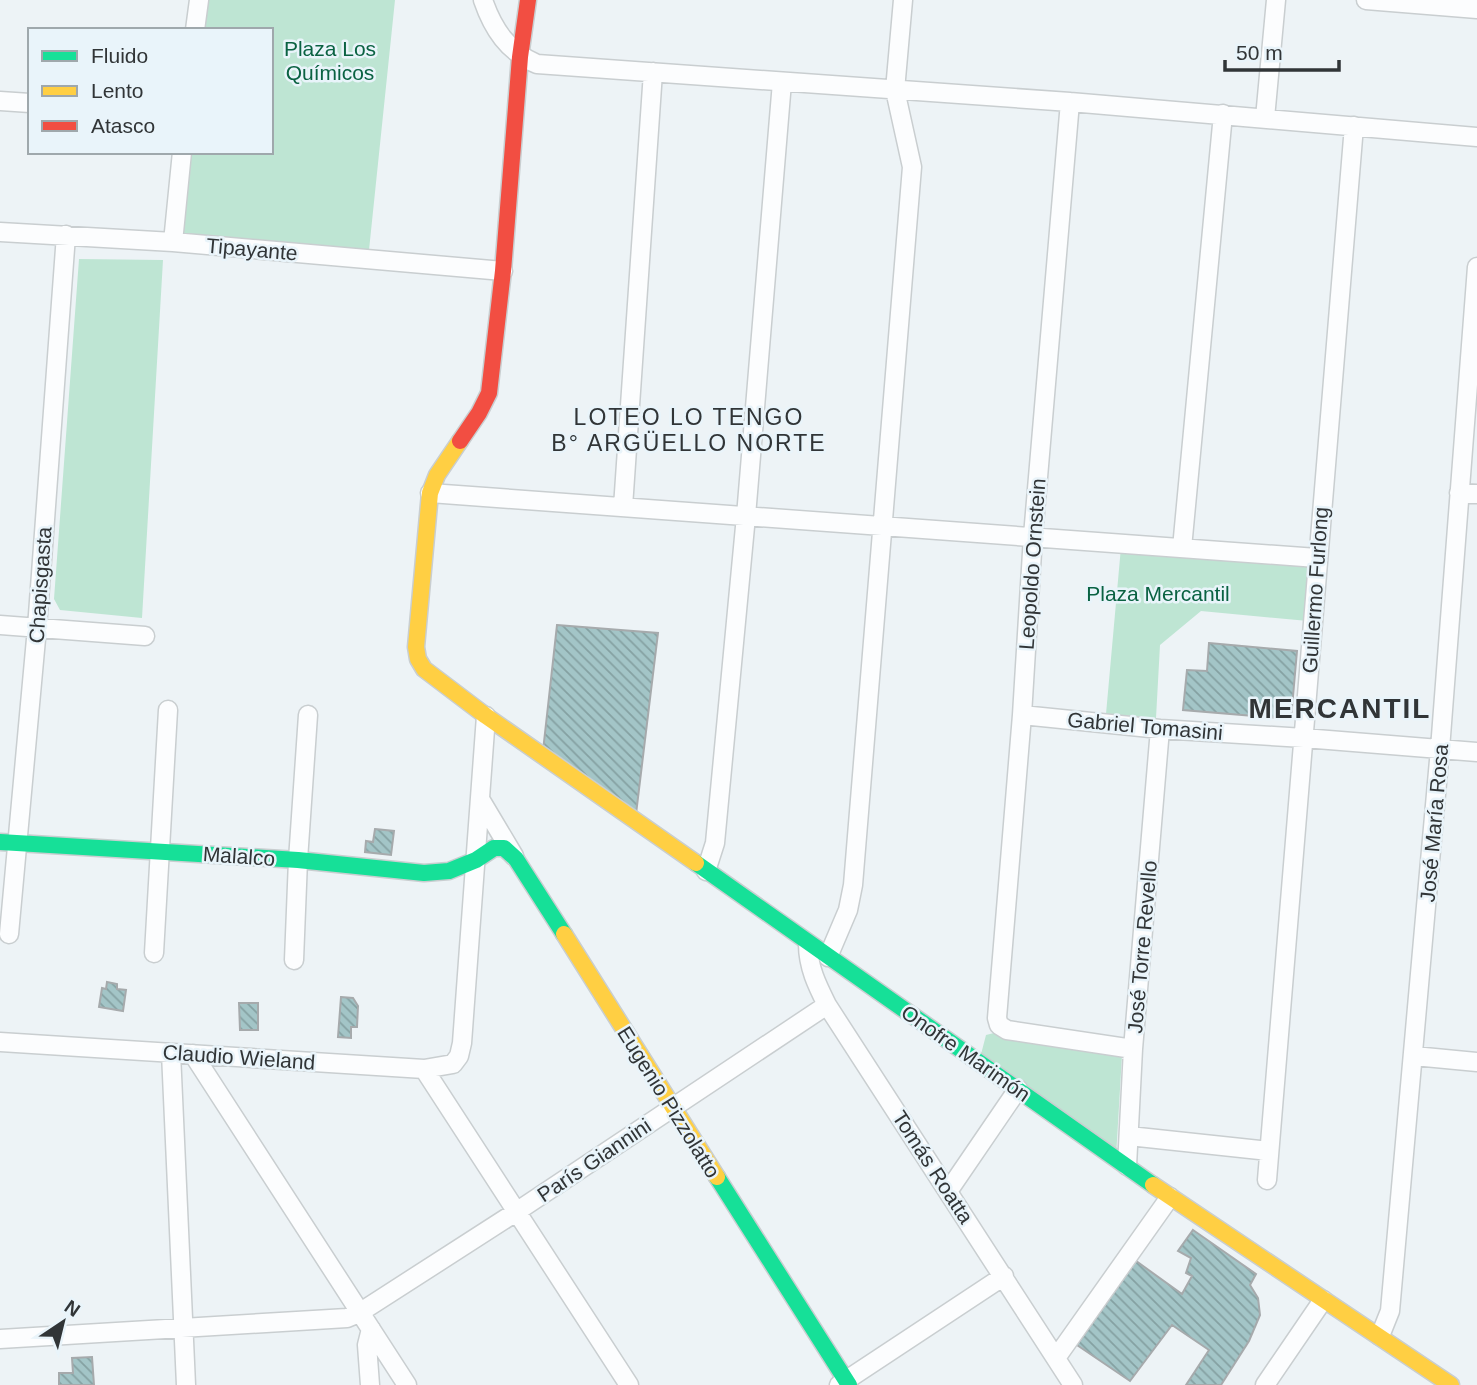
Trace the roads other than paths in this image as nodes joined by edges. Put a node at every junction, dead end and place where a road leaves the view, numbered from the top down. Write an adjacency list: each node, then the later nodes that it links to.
1 (198, 0): 9 (street)
2 (483, 0): 10 (street)
3 (528, 0): 10 (street)
4 (903, 0): 13 (street)
5 (1276, 0): 18 (street)
6 (1366, 0): 7 (street)
7 (1391, 1): 8 (street)
8 (1477, 9)
9 (195, 28)
10 (520, 57): 11 (street); 26 (street)
11 (653, 72): 12 (street); 29 (street)
12 (782, 82): 13 (street); 30 (street)
13 (895, 90): 15 (street); 31 (street)
14 (0, 101): 16 (street)
15 (1070, 102): 17 (street); 32 (street, Leopoldo Ornstein)
16 (28, 103)
17 (1223, 114): 18 (street); 33 (street)
18 (1265, 118): 19 (street)
19 (1354, 126): 20 (street); 34 (street, Guillermo Furlong)
20 (1477, 137)
21 (182, 154): 24 (street)
22 (0, 232): 23 (street, Tipayante)
23 (66, 236): 24 (street, Tipayante); 36 (street, Chapisgasta)
24 (173, 242): 26 (street, Tipayante)
25 (1477, 267): 28 (street, José María Rosa)
26 (503, 271): 27 (street)
27 (430, 493): 29 (street); 41 (street, Onofre Marimón)
28 (1468, 494): 44 (street, José María Rosa)
29 (623, 507): 30 (street)
30 (746, 516): 31 (street); 52 (street)
31 (883, 526): 32 (street); 56 (street)
32 (1033, 536): 33 (street); 40 (street, Leopoldo Ornstein)
33 (1182, 548): 34 (street)
34 (1317, 558): 43 (street, Guillermo Furlong)
35 (0, 625): 36 (street)
36 (37, 628): 37 (street); 47 (street, Chapisgasta)
37 (145, 636)
38 (168, 710): 48 (street)
39 (308, 715): 50 (street)
40 (1022, 715): 42 (street, Gabriel Tomasini); 60 (street, Leopoldo Ornstein)
41 (486, 716): 46 (street); 52 (street, Onofre Marimón)
42 (1160, 729): 43 (street, Gabriel Tomasini); 60 (street, José Torre Revello)
43 (1304, 738): 44 (street, Gabriel Tomasini); 69 (street, Guillermo Furlong)
44 (1440, 749): 45 (street, Gabriel Tomasini); 63 (street, José María Rosa)
45 (1477, 752)
46 (480, 799): 49 (street); 51 (street)
47 (9, 843): 48 (street, Malalco); 53 (street, Chapisgasta)
48 (160, 850): 50 (street, Malalco); 55 (street)
49 (516, 859): 51 (street); 67 (street, Eugenio Pizzolatto)
50 (298, 860): 51 (street, Malalco); 57 (street)
51 (476, 860): 65 (street, Claudio Wieland)
52 (706, 871): 54 (street, Onofre Marimón)
53 (9, 934)
54 (808, 944): 56 (street, Onofre Marimón); 58 (street, Tomás Roatta)
55 (154, 953)
56 (828, 957): 66 (street, Onofre Marimón)
57 (294, 960)
58 (827, 1005): 67 (street, París Giannini); 72 (street, Tomás Roatta)
59 (0, 1042): 61 (street, Claudio Wieland)
60 (1133, 1049): 68 (street, José Torre Revello)
61 (171, 1053): 62 (street, Claudio Wieland); 78 (street)
62 (193, 1054): 65 (street, Claudio Wieland); 77 (street)
63 (1414, 1056): 64 (street); 80 (street, José María Rosa)
64 (1477, 1062)
65 (424, 1069): 74 (street)
66 (1018, 1089): 70 (street, Onofre Marimón); 72 (street)
67 (672, 1108): 74 (street, París Giannini); 83 (street, Eugenio Pizzolatto)
68 (1129, 1136): 69 (street); 70 (street, José Torre Revello)
69 (1269, 1151): 71 (street, Guillermo Furlong)
70 (1127, 1166): 73 (street, Onofre Marimón)
71 (1267, 1180)
72 (948, 1190): 75 (street, Tomás Roatta)
73 (1170, 1197): 76 (street, Onofre Marimón); 82 (street)
74 (516, 1212): 77 (street, París Giannini); 87 (street)
75 (1004, 1276): 82 (street, Tomás Roatta); 83 (street)
76 (1323, 1300): 80 (street, Onofre Marimón); 89 (street)
77 (359, 1313): 78 (street); 79 (street)
78 (183, 1327): 81 (street); 84 (street)
79 (370, 1329): 85 (street); 86 (street)
80 (1380, 1336): 90 (street, Onofre Marimón)
81 (0, 1339)
82 (1056, 1358): 88 (street, Tomás Roatta)
83 (845, 1383)
84 (186, 1385)
85 (370, 1385)
86 (407, 1385)
87 (629, 1385)
88 (1073, 1385)
89 (1265, 1385)
90 (1451, 1385)

